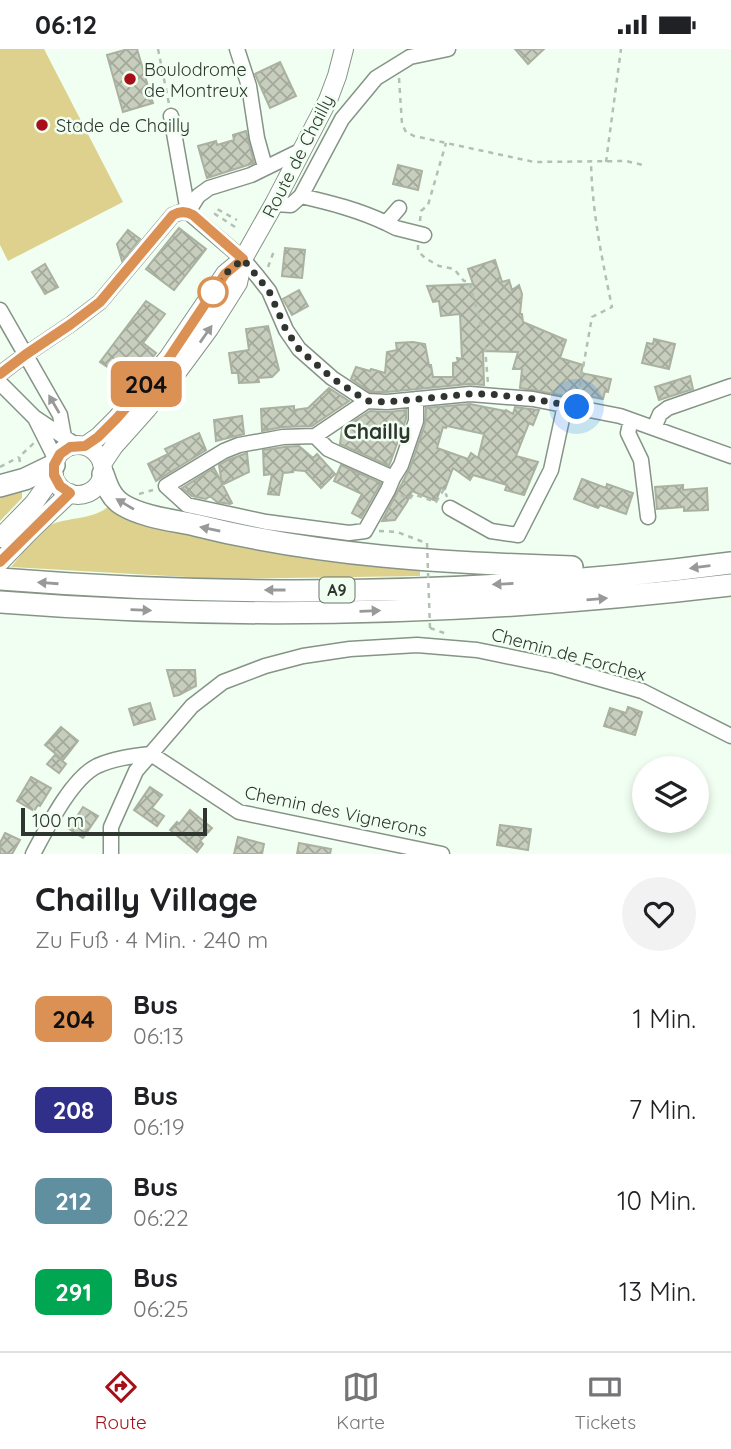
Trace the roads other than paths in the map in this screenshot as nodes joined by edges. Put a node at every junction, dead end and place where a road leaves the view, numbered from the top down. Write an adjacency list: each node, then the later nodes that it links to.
1 (236, 49): 6 (street)
2 (344, 49): 5 (main road, Route de Chailly)
3 (447, 49): 7 (street)
4 (172, 115): 10 (street)
5 (302, 150): 6 (street); 8 (main road, Route de Chailly)
6 (265, 167): 10 (street)
7 (302, 196): 8 (street); 11 (street)
8 (274, 204): 13 (main road, Route de Chailly)
9 (399, 208): 11 (street)
10 (188, 212): 13 (street); 15 (street)
11 (386, 223): 12 (street)
12 (421, 234)
13 (243, 259): 20 (street); 26 (main road); 29 (main road, one-way to 13)
14 (0, 310): 15 (street)
15 (25, 355): 16 (street); 26 (street, one-way to 15)
16 (0, 374)
17 (0, 383): 22 (street)
18 (731, 386): 24 (street)
19 (416, 400): 20 (street); 21 (street); 30 (street)
20 (367, 401): 25 (street)
21 (571, 406): 23 (street); 33 (street)
22 (34, 417): 26 (street); 28 (street)
23 (631, 420): 24 (street); 34 (street)
24 (654, 428): 27 (street)
25 (315, 436): 30 (street); 30 (street)
26 (75, 443): 28 (main road); 29 (main road)
27 (731, 456)
28 (55, 466): 31 (highway); 32 (main road); 35 (main road)
29 (103, 469): 32 (main road); 37 (highway, one-way to 29)
30 (390, 484)
31 (0, 485)
32 (70, 493): 38 (main road)
33 (450, 508)
34 (648, 517)
35 (0, 538)
36 (731, 563): 37 (highway, A9, one-way to 37)
37 (668, 570): 38 (highway, A9, one-way to 38)
38 (2, 574)
39 (731, 585): 40 (highway, A9, one-way to 39)
40 (0, 602)
41 (731, 736): 42 (street, Chemin de Forchex)
42 (151, 754): 43 (street); 44 (street, Chemin de Forchex); 45 (street, Chemin des Vignerons)
43 (33, 854)
44 (111, 854)
45 (442, 854)

